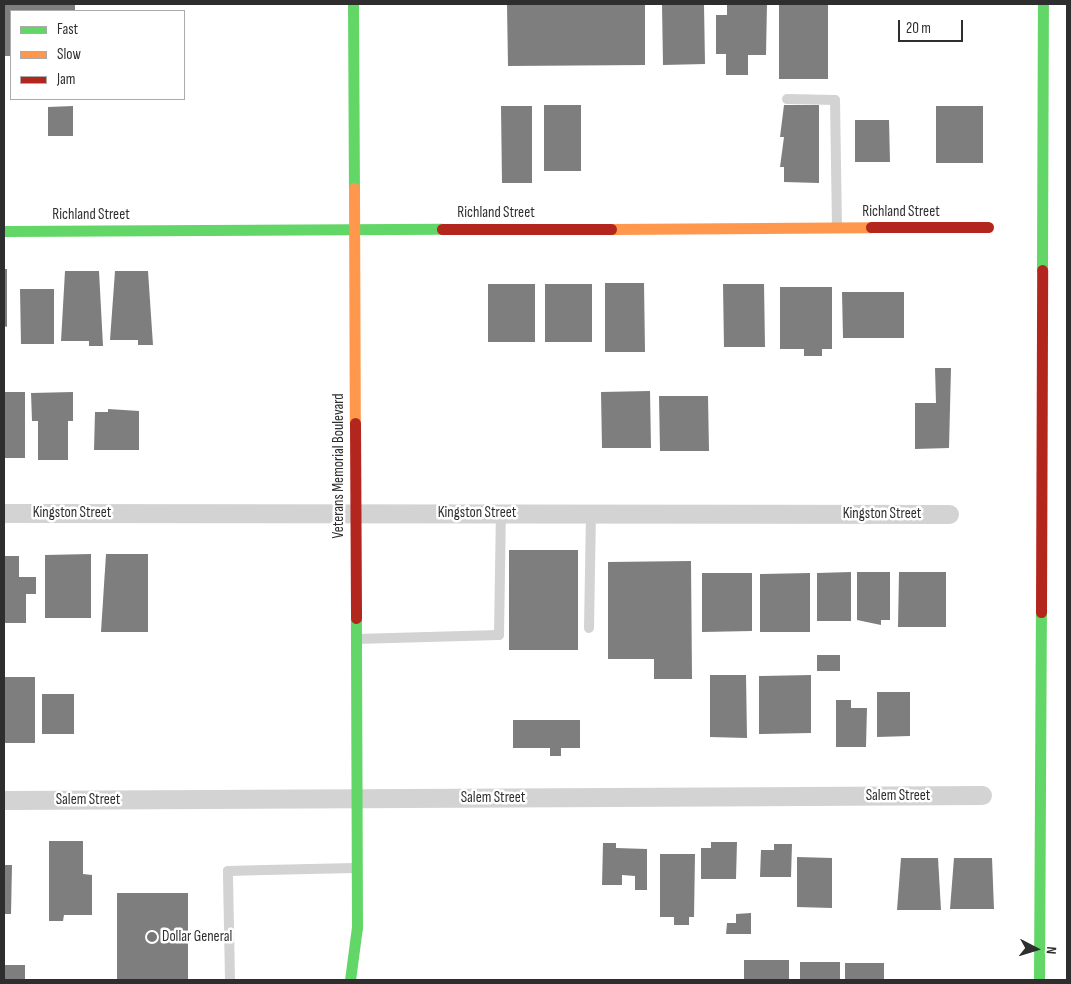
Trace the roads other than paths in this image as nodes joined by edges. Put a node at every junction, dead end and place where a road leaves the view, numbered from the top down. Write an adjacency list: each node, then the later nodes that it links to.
1 (353, 4): 6 (main road, Veterans Memorial Boulevard)
2 (1043, 4): 23 (main road)
3 (787, 100): 4 (lane)
4 (836, 227): 5 (main road, Richland Street); 6 (main road, Richland Street)
5 (988, 227)
6 (354, 228): 7 (main road, Richland Street); 9 (main road, Veterans Memorial Boulevard)
7 (4, 230)
8 (4, 513): 9 (street, Kingston Street)
9 (354, 513): 10 (street, Kingston Street); 14 (main road, Veterans Memorial Boulevard)
10 (501, 514): 11 (street, Kingston Street); 14 (lane)
11 (591, 514): 12 (street, Kingston Street); 13 (lane)
12 (950, 514)
13 (588, 628)
14 (355, 639): 16 (main road, Veterans Memorial Boulevard)
15 (982, 795): 16 (street, Salem Street)
16 (355, 798): 17 (street, Salem Street); 18 (main road, Veterans Memorial Boulevard)
17 (4, 800)
18 (356, 868): 19 (main road, Veterans Memorial Boulevard); 21 (lane)
19 (356, 927): 20 (main road, Veterans Memorial Boulevard); 22 (main road, Veterans Memorial Boulevard)
20 (365, 959)
21 (230, 980)
22 (350, 980)
23 (1039, 980)

